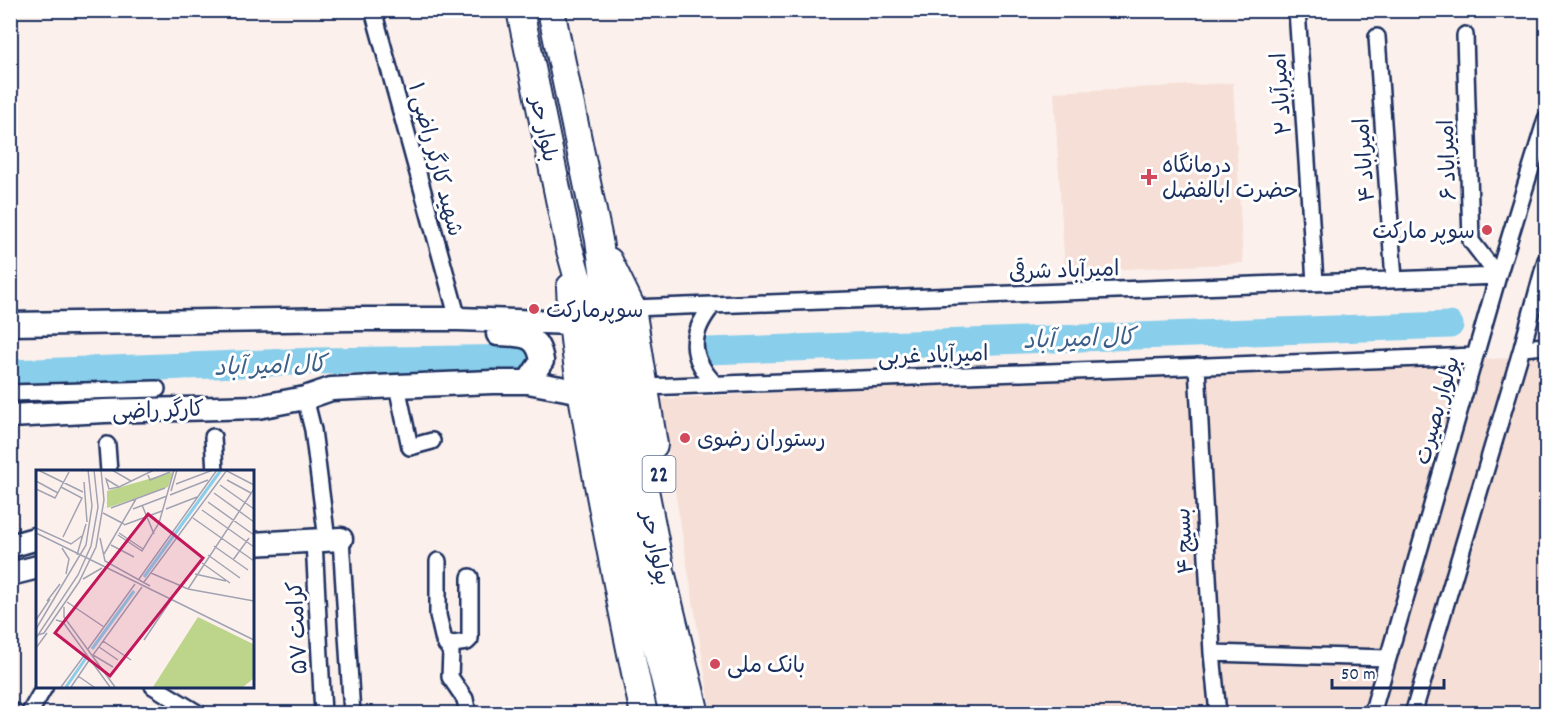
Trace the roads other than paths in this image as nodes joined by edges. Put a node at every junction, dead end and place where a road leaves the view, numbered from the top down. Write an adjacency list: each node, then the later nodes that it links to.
1 (373, 10): 17 (street, شهید کارگر راضی ۱)
2 (520, 10): 9 (main road, بلوار حر)
3 (551, 10): 8 (main road, بلوار حر / 22)
4 (1297, 10): 13 (street, امیرآباد ۲)
5 (1465, 34): 11 (street, امیراباد ۶)
6 (1377, 37): 12 (street, امیراباد ۴)
7 (1546, 120): 11 (street, بولوار بصیرت)
8 (599, 240): 15 (main road, 22); 60 (main road, بولوار حر)
9 (569, 247): 18 (main road); 59 (main road, بولوار حر)
10 (1545, 269): 21 (street)
11 (1498, 276): 12 (street, امیرآباد شرقی); 22 (street, بولوار بصیرت)
12 (1394, 280): 13 (street, امیرآباد شرقی)
13 (1315, 282): 14 (street, امیرآباد شرقی)
14 (713, 305): 15 (street, امیرآباد شرقی); 25 (street)
15 (632, 308): 27 (main road, 22)
16 (351, 319): 17 (street); 19 (street); 24 (street)
17 (458, 319): 18 (street)
18 (571, 323): 29 (main road)
19 (10, 324)
20 (1546, 346): 21 (street)
21 (1522, 348): 64 (street)
22 (1475, 356): 23 (street, امیرآباد غربی); 48 (street, بولوار بصیرت)
23 (1197, 366): 25 (street, امیرآباد غربی); 47 (street, بسیج ۴)
24 (528, 382): 26 (street, کارگر راضی); 29 (street, کارگر راضی)
25 (715, 384): 27 (street, امیرآباد غربی)
26 (397, 386): 31 (street, کارگر راضی); 34 (street)
27 (645, 387): 61 (main road, 22)
28 (157, 389): 30 (street)
29 (582, 392): 58 (main road)
30 (10, 393)
31 (305, 398): 32 (street, کارگر راضی); 39 (street)
32 (10, 416)
33 (213, 437): 37 (street)
34 (432, 441)
35 (107, 445): 36 (street)
36 (109, 470)
37 (215, 470)
38 (36, 539): 41 (street)
39 (327, 540): 40 (street); 55 (street, کرامت ۵۷); 56 (street)
40 (254, 544)
41 (10, 546)
42 (438, 561): 46 (street)
43 (36, 568): 44 (street)
44 (10, 574)
45 (470, 577): 46 (street)
46 (446, 645): 57 (street)
47 (1212, 654): 48 (street); 62 (street, بسیج ۴)
48 (1388, 658): 63 (street, بولوار بصیرت)
49 (44, 688): 53 (street)
50 (155, 688): 54 (street)
51 (10, 710): 52 (street)
52 (17, 714)
53 (29, 714)
54 (199, 714)
55 (322, 714)
56 (352, 714)
57 (468, 714)
58 (644, 714)
59 (673, 714)
60 (696, 714)
61 (707, 714)
62 (1218, 714)
63 (1372, 714)
64 (1413, 714)

